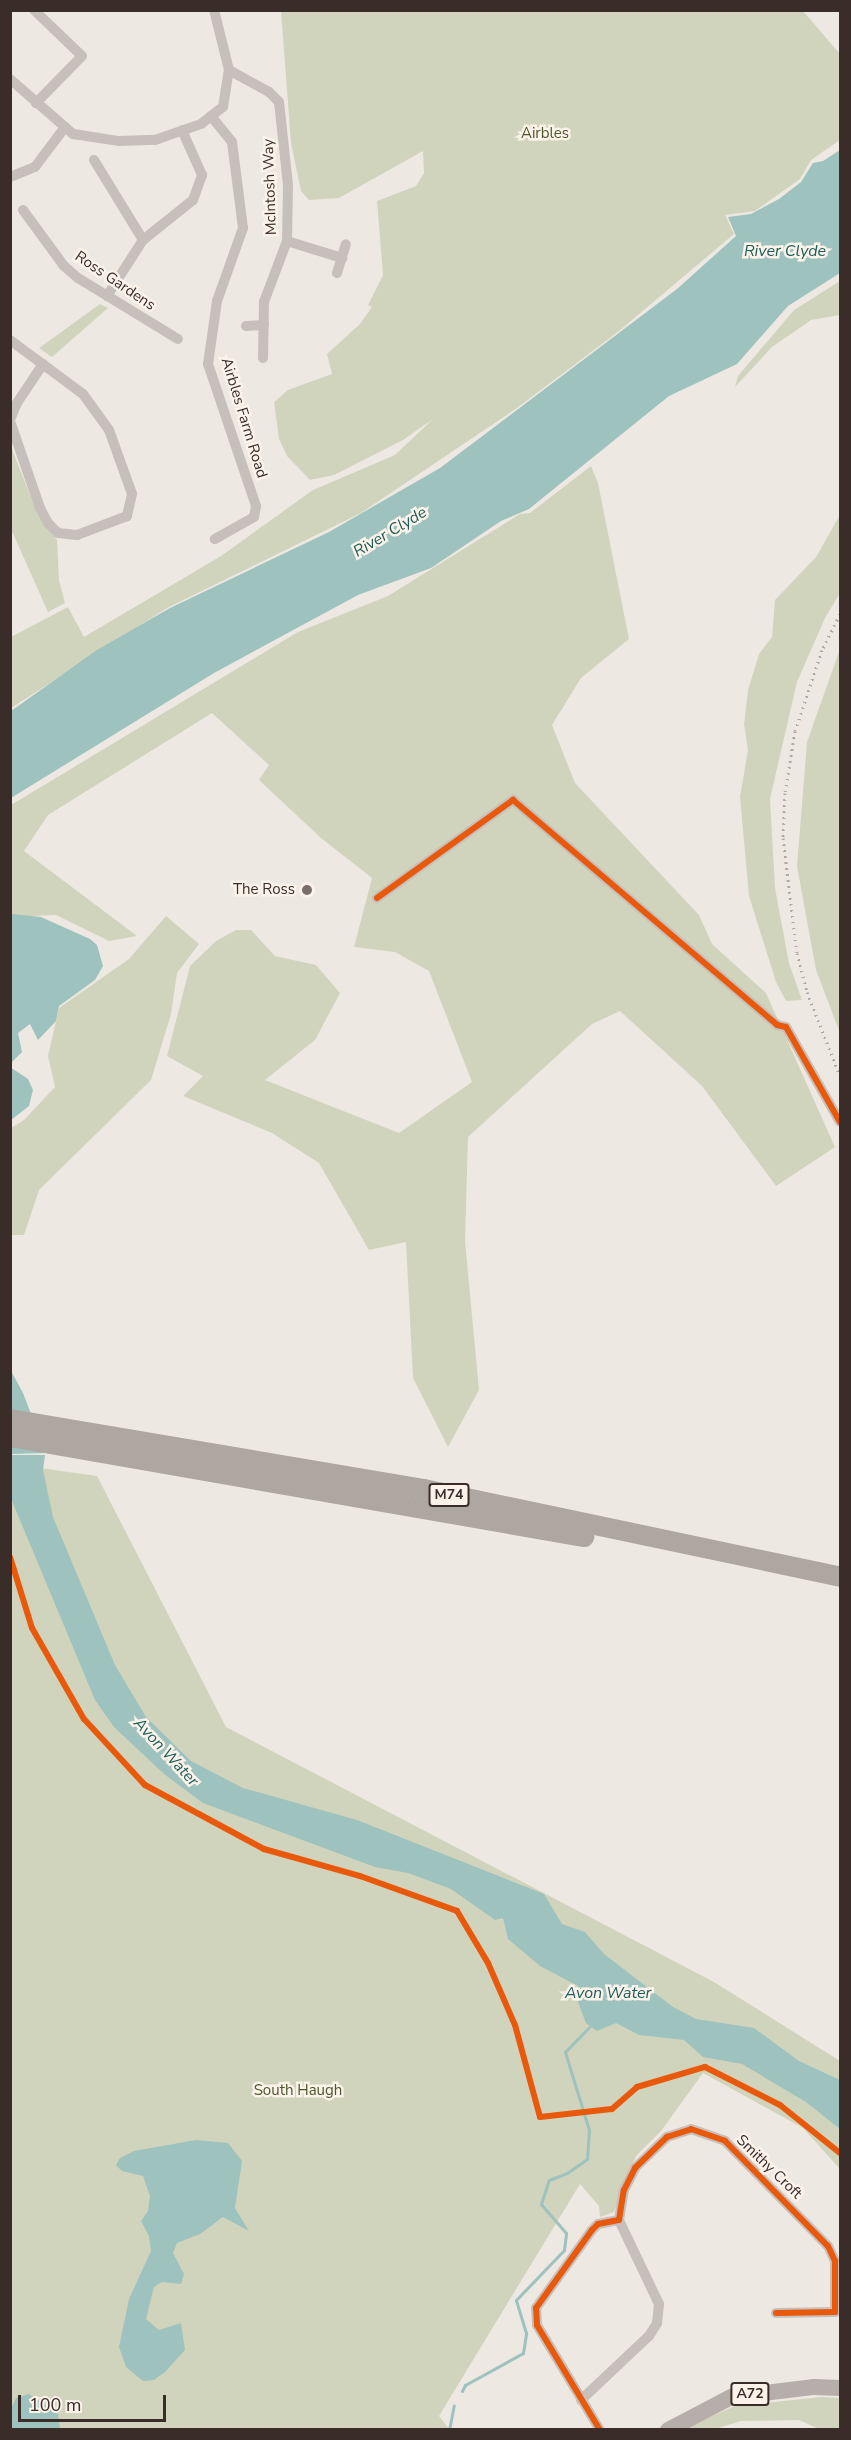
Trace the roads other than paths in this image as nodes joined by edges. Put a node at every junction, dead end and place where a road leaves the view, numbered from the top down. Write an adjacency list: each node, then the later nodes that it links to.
1 (34, 10): 5 (street)
2 (214, 10): 3 (street)
3 (229, 70): 6 (street); 13 (street, McIntosh Way)
4 (10, 79): 5 (street)
5 (36, 103): 7 (street)
6 (211, 116): 8 (street); 25 (street, Airbles Farm Road)
7 (65, 127): 8 (street); 10 (street)
8 (182, 130): 12 (street)
9 (94, 160): 12 (street)
10 (12, 174)
11 (23, 210): 17 (street, Ross Gardens)
12 (143, 240): 17 (street)
13 (287, 241): 15 (street); 18 (street, McIntosh Way)
14 (346, 244): 15 (street)
15 (342, 258): 16 (street)
16 (337, 273)
17 (107, 296): 20 (street, Ross Gardens)
18 (264, 325): 19 (street); 22 (street, McIntosh Way)
19 (246, 326)
20 (178, 339)
21 (10, 340): 23 (street)
22 (263, 358)
23 (43, 364): 24 (street); 24 (street)
24 (10, 421)
25 (215, 539)
26 (377, 897): 27 (street)
27 (840, 1122)
28 (10, 1407): 30 (highway, M74)
29 (10, 1419): 30 (highway, M74)
30 (52, 1421): 34 (highway, M74)
31 (10, 1437): 33 (highway, M74)
32 (10, 1449): 33 (highway, M74)
33 (64, 1450): 35 (highway, M74)
34 (840, 1576)
35 (840, 1585)
36 (619, 2220): 37 (street, Smithy Croft); 39 (street); 39 (street)
37 (776, 2313)
38 (840, 2388): 41 (main road, A72)
39 (581, 2400): 40 (street)
40 (600, 2430)
41 (668, 2430)

